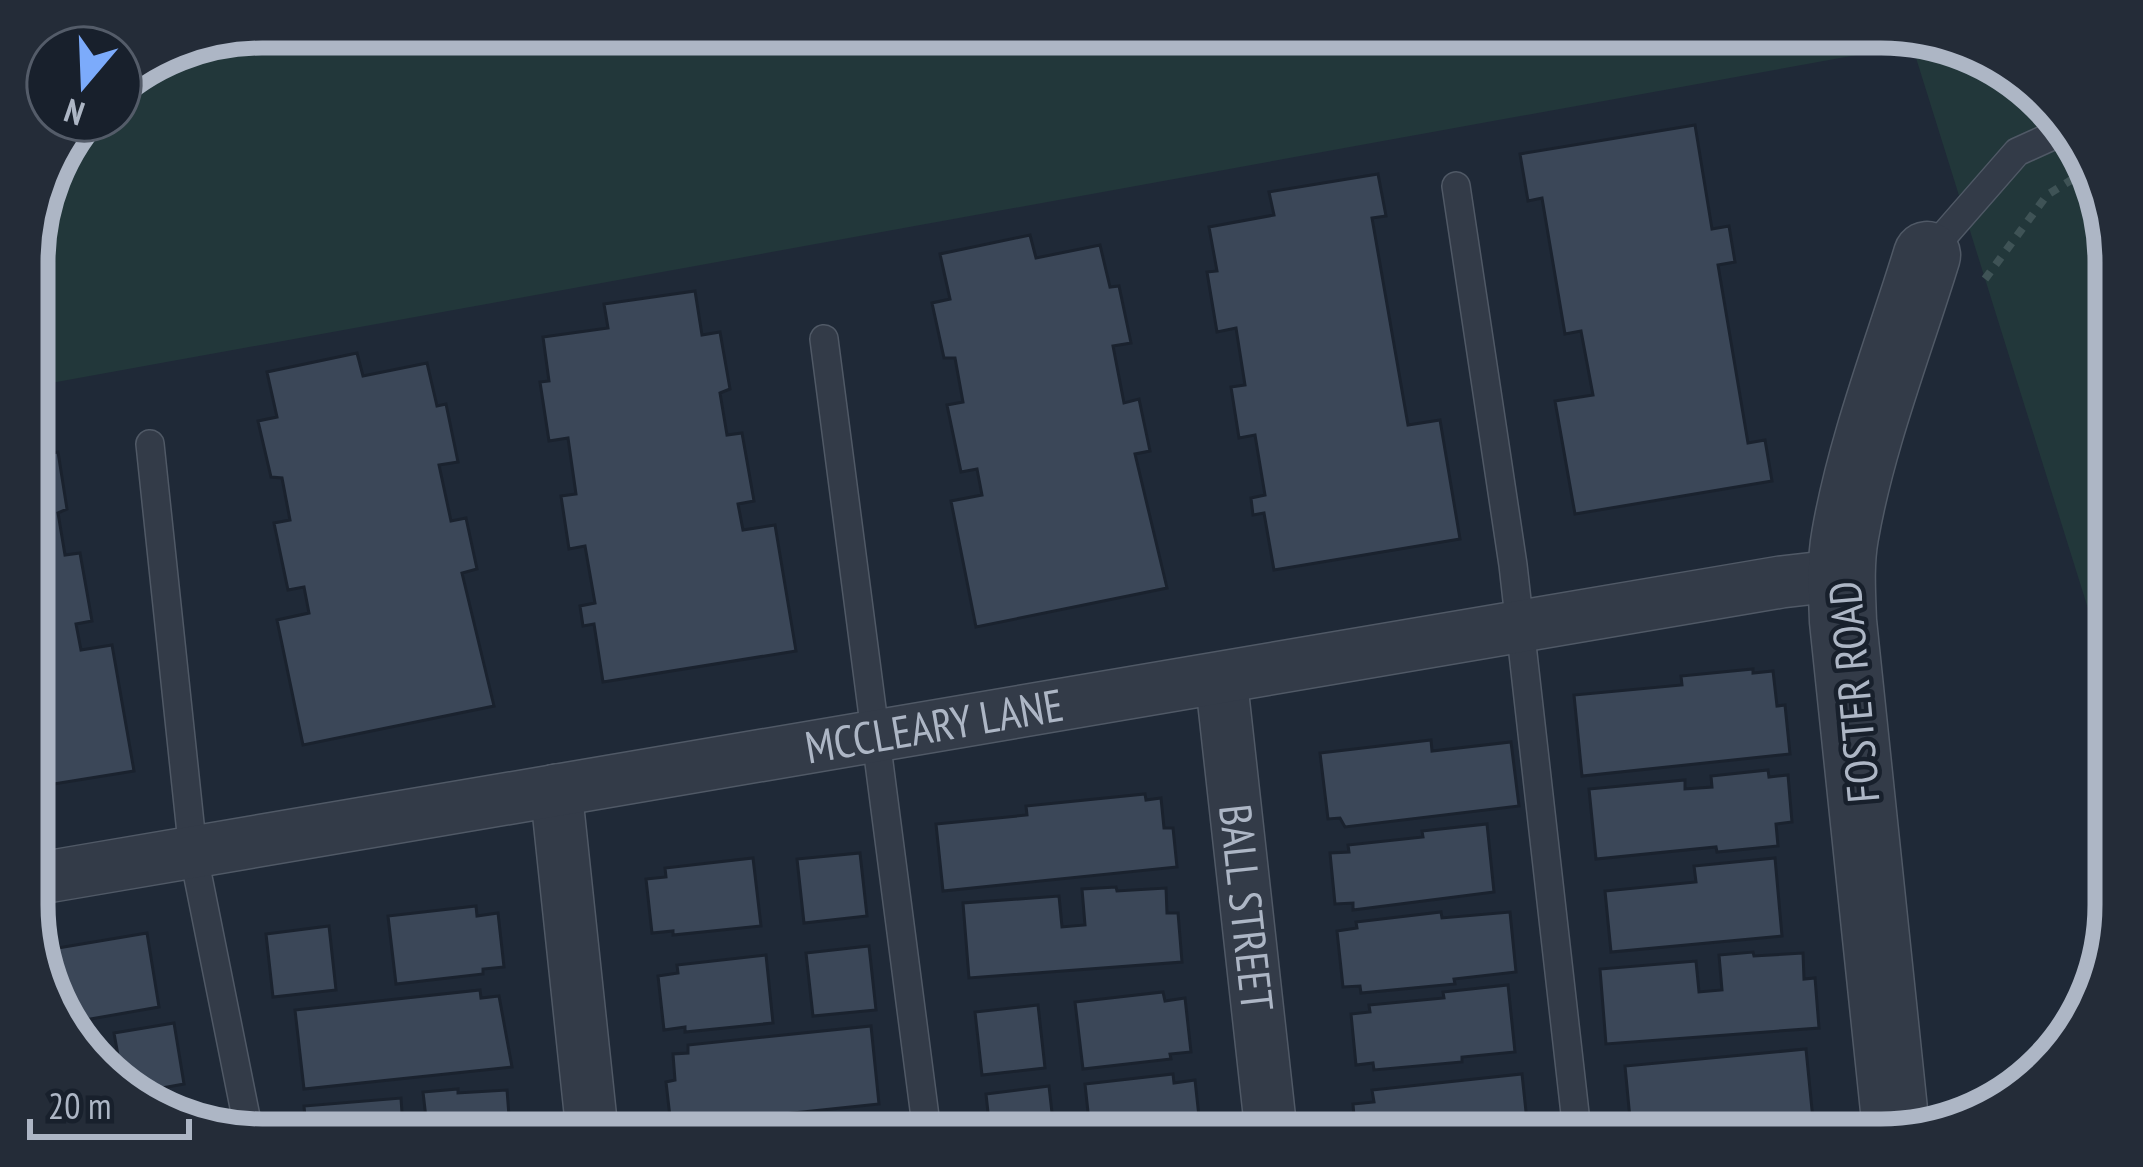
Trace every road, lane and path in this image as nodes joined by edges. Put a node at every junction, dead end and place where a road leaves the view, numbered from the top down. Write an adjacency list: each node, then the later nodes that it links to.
1 (2054, 136): 4 (lane)
2 (2077, 176): 4 (path)
3 (1456, 186): 8 (lane)
4 (1951, 274): 7 (street, FOSTER ROAD)
5 (824, 339): 10 (lane)
6 (150, 444): 12 (lane)
7 (1842, 575): 8 (street, MCCLEARY LANE); 19 (street, FOSTER ROAD)
8 (1519, 627): 9 (street, MCCLEARY LANE); 18 (lane)
9 (1221, 677): 10 (street, MCCLEARY LANE); 17 (street, BALL STREET)
10 (876, 735): 11 (street, MCCLEARY LANE); 16 (lane)
11 (556, 790): 12 (street, MCCLEARY LANE); 15 (street)
12 (194, 852): 13 (street, MCCLEARY LANE); 14 (lane)
13 (48, 877)
14 (246, 1119)
15 (591, 1119)
16 (925, 1119)
17 (1270, 1119)
18 (1576, 1119)
19 (1896, 1119)

